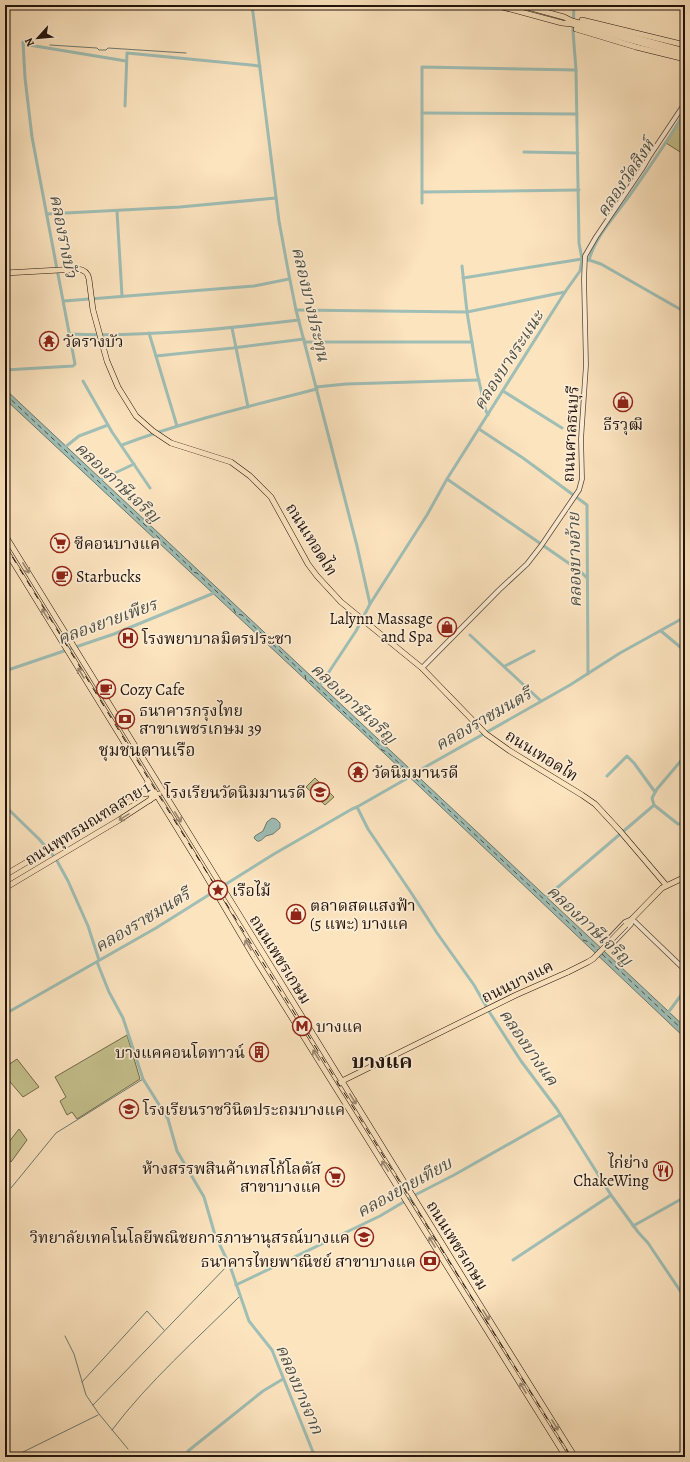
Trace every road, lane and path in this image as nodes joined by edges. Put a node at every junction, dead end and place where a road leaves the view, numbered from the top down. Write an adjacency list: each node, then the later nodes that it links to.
1 (495, 5): 3 (main road)
2 (520, 5): 3 (main road)
3 (575, 23): 4 (main road); 5 (main road); 8 (main road)
4 (638, 40): 6 (main road); 7 (main road)
5 (684, 45)
6 (685, 51)
7 (685, 55): 8 (main road)
8 (679, 58): 9 (main road)
9 (685, 59)
10 (685, 104): 14 (street, ถนนศาลธนบุรี)
11 (5, 273): 14 (main road, ถนนเทอดไท)
12 (5, 534): 15 (main road, ถนนเพชรเกษม, one-way to 15)
13 (5, 550): 16 (main road, ถนนเพชรเกษม, one-way to 13)
14 (422, 668): 25 (main road, ถนนเทอดไท)
15 (112, 710): 16 (main road); 17 (main road); 19 (main road, ถนนเพชรเกษม)
16 (105, 712): 17 (main road, ถนนเพชรเกษม)
17 (108, 717): 18 (main road, ถนนเพชรเกษม)
18 (148, 782): 20 (main road, ถนนพุทธมณฑลสาย 1); 21 (main road, ถนนเพชรเกษม)
19 (162, 791): 21 (main road, ถนนพุทธมณฑลสาย 1); 29 (main road, ถนนเพชรเกษม, one-way to 29)
20 (142, 794): 22 (main road); 23 (main road, ถนนพุทธมณฑลสาย 1)
21 (157, 796): 22 (main road, ถนนพุทธมณฑลสาย 1); 30 (main road, ถนนเพชรเกษม, one-way to 21)
22 (150, 800): 26 (main road, ถนนพุทธมณฑลสาย 1, one-way to 26)
23 (5, 875)
24 (685, 877): 25 (main road, ถนนบางแค)
25 (666, 885): 27 (main road, ถนนบางแค)
26 (5, 888)
27 (632, 919): 27 (street); 28 (street); 29 (main road, ถนนบางแค, bridge)
28 (685, 970)
29 (342, 1081): 30 (main road); 31 (main road, ถนนเพชรเกษม, one-way to 31)
30 (340, 1094): 32 (main road, ถนนเพชรเกษม, one-way to 30)
31 (465, 1282): 32 (main road); 33 (main road, ถนนเพชรเกษม)
32 (459, 1285): 34 (main road, ถนนเพชรเกษม)
33 (470, 1290): 34 (main road); 36 (main road, ถนนเพชรเกษม, one-way to 36)
34 (464, 1294): 35 (main road, ถนนเพชรเกษม, one-way to 34)
35 (566, 1457)
36 (575, 1457)

